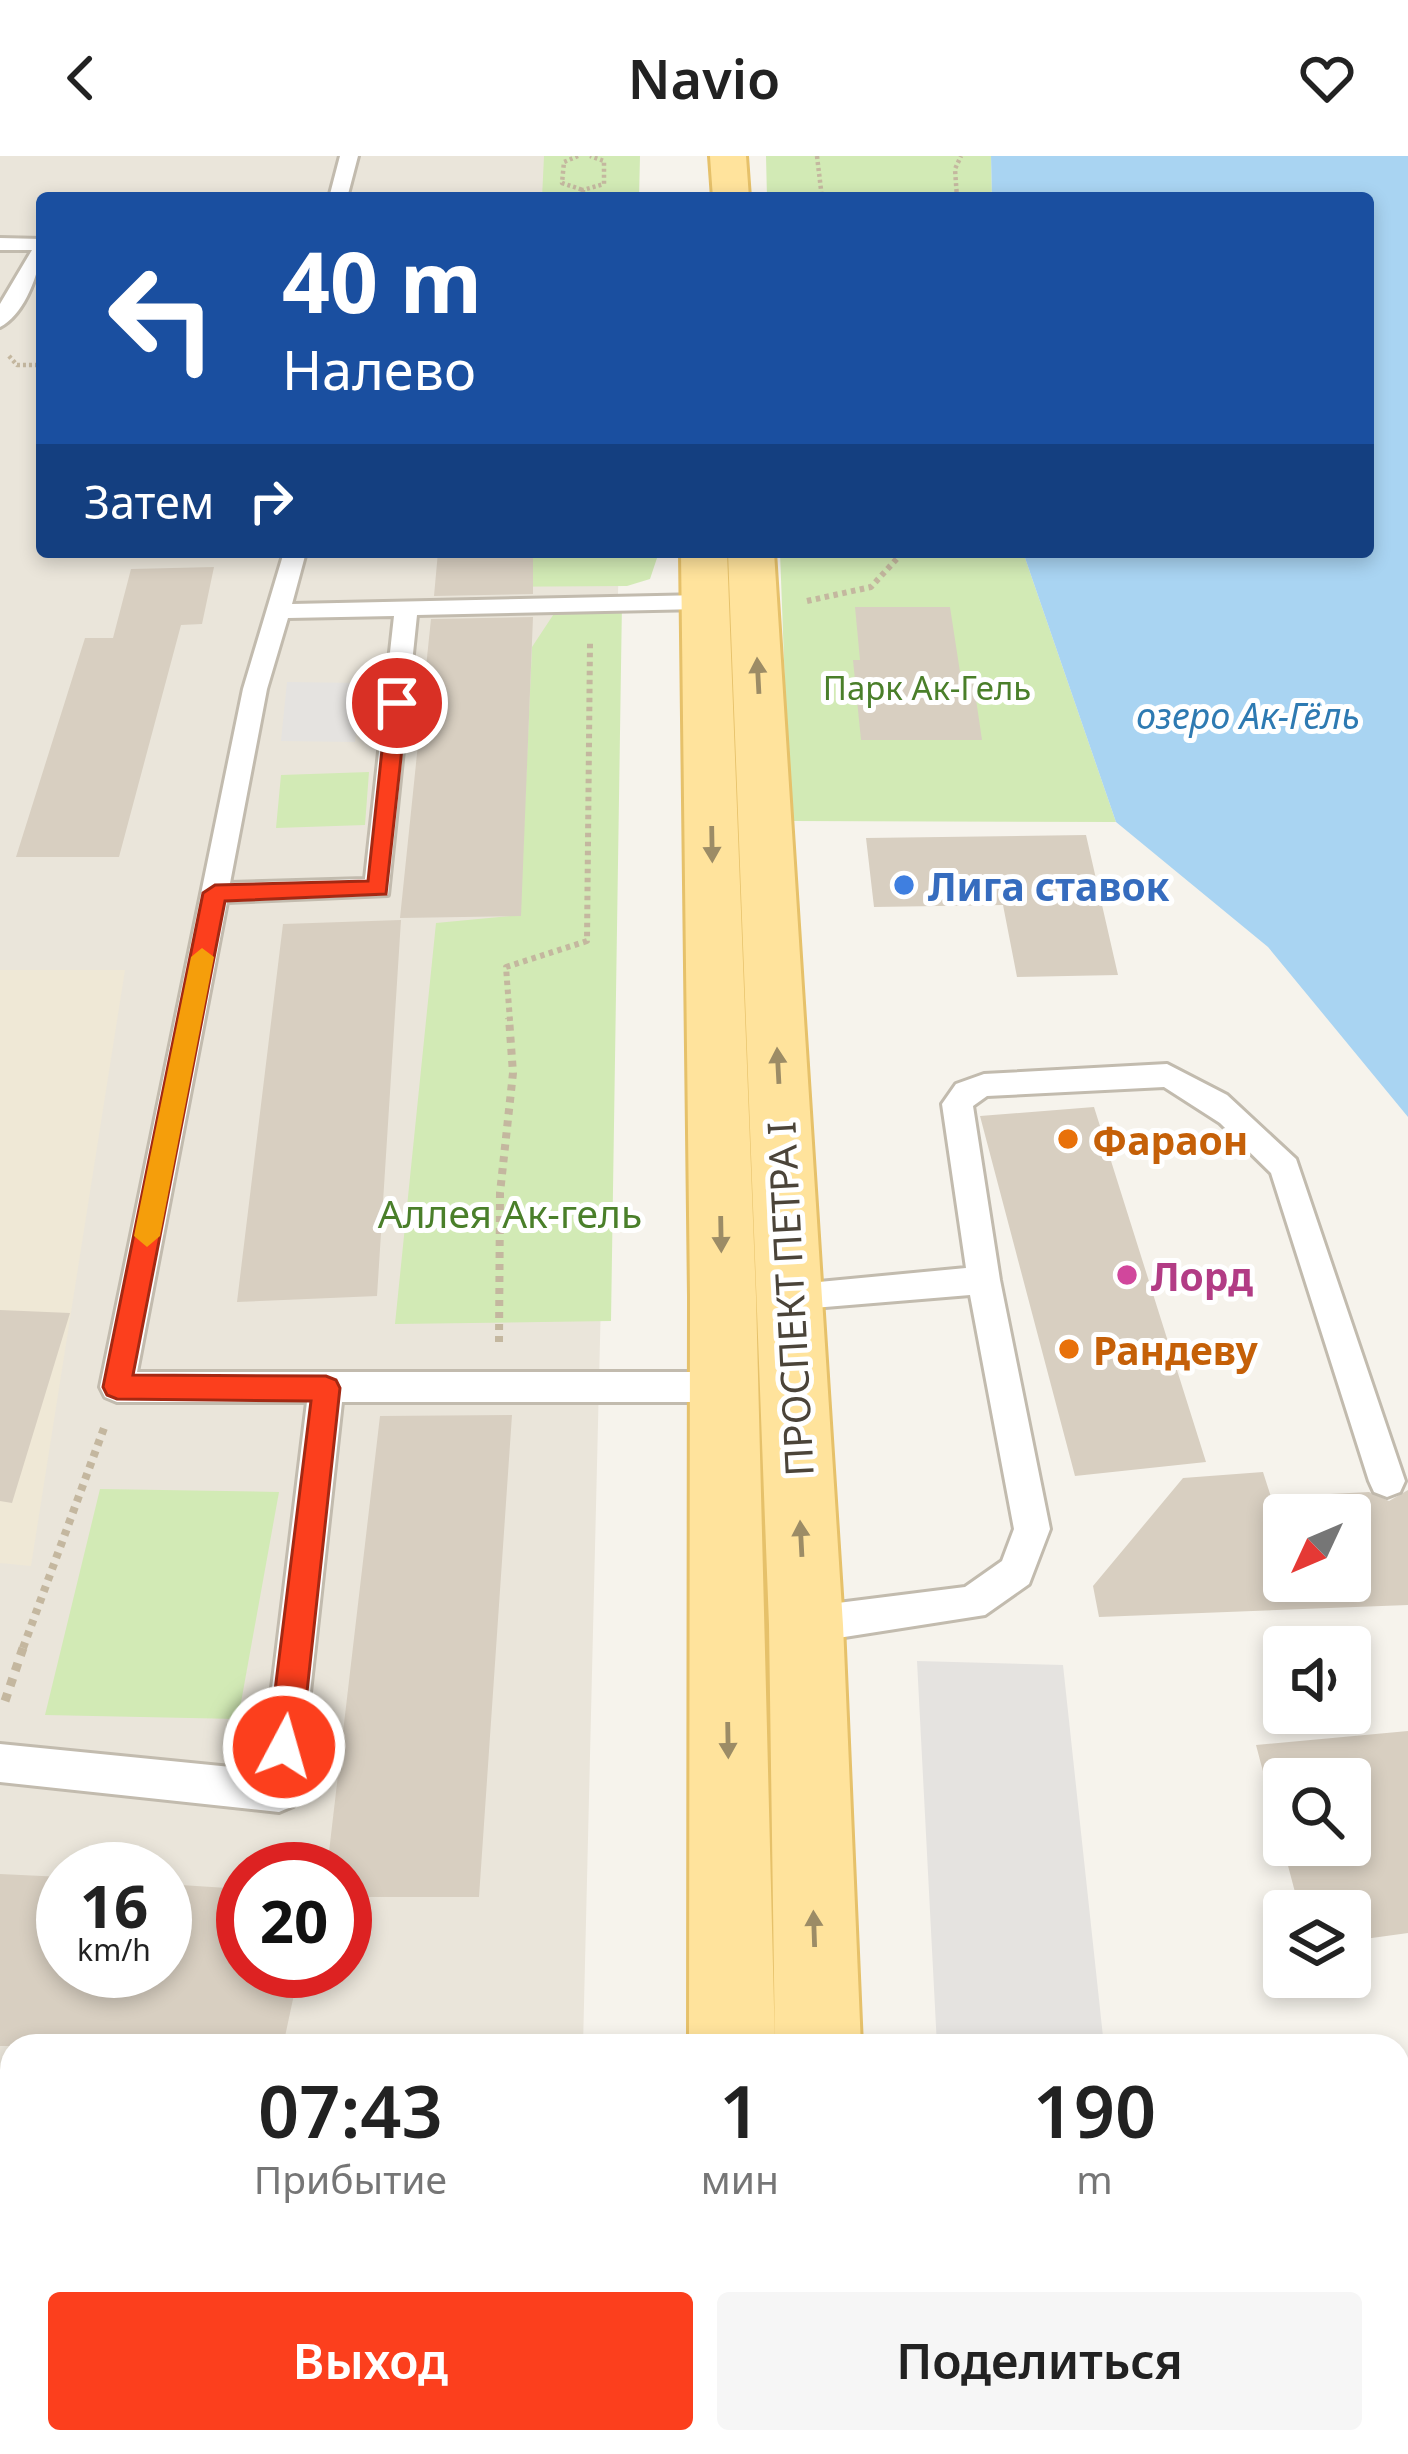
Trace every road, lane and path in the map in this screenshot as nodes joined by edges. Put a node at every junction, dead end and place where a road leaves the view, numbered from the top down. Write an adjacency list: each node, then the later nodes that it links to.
1 (349, 156): 7 (lane)
2 (578, 156): 8 (path)
3 (590, 156): 9 (path)
4 (728, 156): 10 (main road)
5 (817, 156): 11 (path)
6 (961, 156): 12 (path)
7 (340, 192)
8 (579, 192)
9 (587, 192)
10 (731, 192)
11 (821, 192)
12 (957, 192)
13 (0, 244): 14 (lane)
14 (36, 247)
15 (36, 258): 16 (lane)
16 (0, 321)
17 (0, 346): 18 (path)
18 (36, 365)
19 (293, 558): 26 (lane)
20 (751, 558): 29 (main road, ПРОСПЕКТ ПЕТРА I, one-way to 20)
21 (898, 558): 23 (path)
22 (703, 577): 24 (lane); 31 (main road, ПРОСПЕКТ ПЕТРА I, one-way to 31)
23 (795, 604)
24 (590, 605): 25 (lane); 33 (path)
25 (406, 610): 26 (lane); 27 (lane)
26 (275, 611): 27 (lane)
27 (215, 893): 30 (lane)
28 (984, 1280): 29 (lane); 34 (lane); 35 (lane)
29 (790, 1296): 35 (main road, ПРОСПЕКТ ПЕТРА I, one-way to 29)
30 (117, 1387): 32 (lane); 36 (path)
31 (721, 1387): 33 (lane); 38 (main road, ПРОСПЕКТ ПЕТРА I, one-way to 38)
32 (326, 1388): 33 (lane); 37 (lane)
33 (498, 1390)
34 (1388, 1481)
35 (806, 1625): 39 (main road, ПРОСПЕКТ ПЕТРА I, one-way to 35)
36 (5, 1701)
37 (0, 1763)
38 (731, 2034)
39 (818, 2034)

